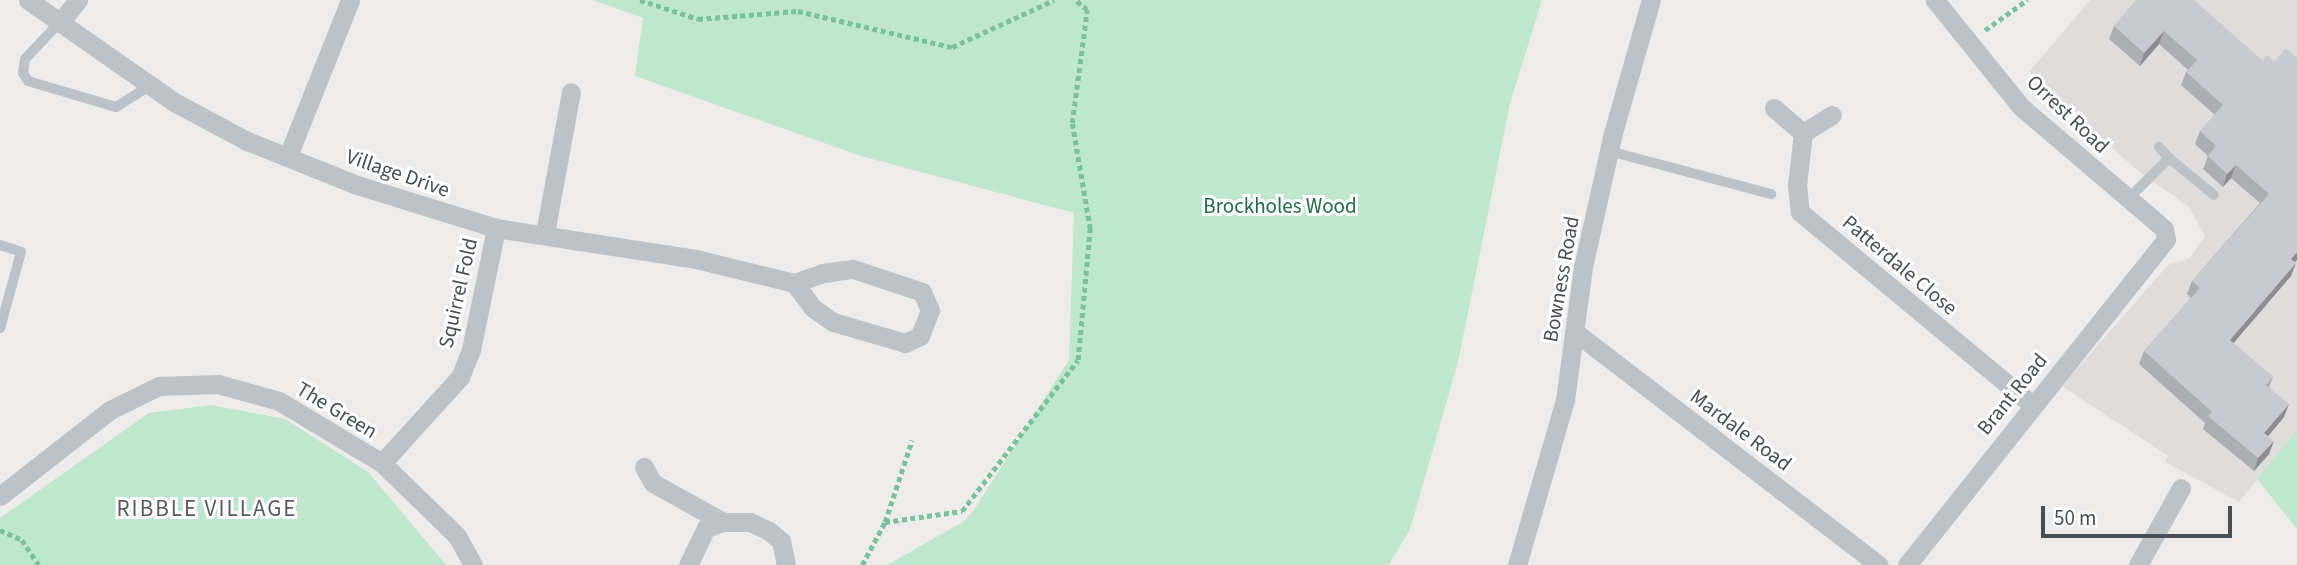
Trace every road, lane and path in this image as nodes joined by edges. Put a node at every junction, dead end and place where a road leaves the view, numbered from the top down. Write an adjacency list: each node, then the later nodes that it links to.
1 (28, 0): 10 (street, Village Drive)
2 (78, 0): 10 (street)
3 (350, 0): 19 (street)
4 (639, 0): 5 (path)
5 (1054, 0)
6 (1075, 0): 38 (path)
7 (1651, 0): 18 (street, Bowness Road)
8 (1935, 0): 11 (street, Orrest Road)
9 (2027, 0): 11 (path)
10 (61, 21): 12 (street, Village Drive); 12 (lane)
11 (1970, 40): 23 (street, Orrest Road)
12 (149, 86): 19 (street, Village Drive)
13 (571, 92): 25 (street)
14 (1774, 108): 16 (street)
15 (1832, 115): 16 (street)
16 (1803, 133): 31 (street, Patterdale Close)
17 (2159, 146): 20 (lane)
18 (1609, 150): 21 (lane); 30 (street, Bowness Road)
19 (288, 156): 24 (street, Village Drive)
20 (2169, 158): 22 (lane); 23 (lane)
21 (1771, 194)
22 (2214, 195)
23 (2128, 200): 27 (street, Orrest Road)
24 (496, 228): 25 (street, Village Drive); 33 (street, Squirrel Fold)
25 (545, 233): 28 (street, Village Drive)
26 (0, 244): 29 (lane)
27 (2157, 254): 31 (street, Brant Road)
28 (794, 284): 28 (street)
29 (0, 328)
30 (1574, 332): 45 (street, Bowness Road); 46 (street, Mardale Road)
31 (2031, 404): 47 (street, Brant Road)
32 (912, 440): 38 (path)
33 (382, 463): 36 (street, The Green); 41 (street, The Green)
34 (644, 467): 37 (street)
35 (2181, 488): 48 (street)
36 (0, 496)
37 (723, 522): 42 (street); 43 (street)
38 (885, 522): 44 (path)
39 (0, 530): 40 (path)
40 (39, 565)
41 (472, 565)
42 (688, 565)
43 (786, 565)
44 (862, 565)
45 (1517, 565)
46 (1880, 565)
47 (1907, 565)
48 (2138, 565)

